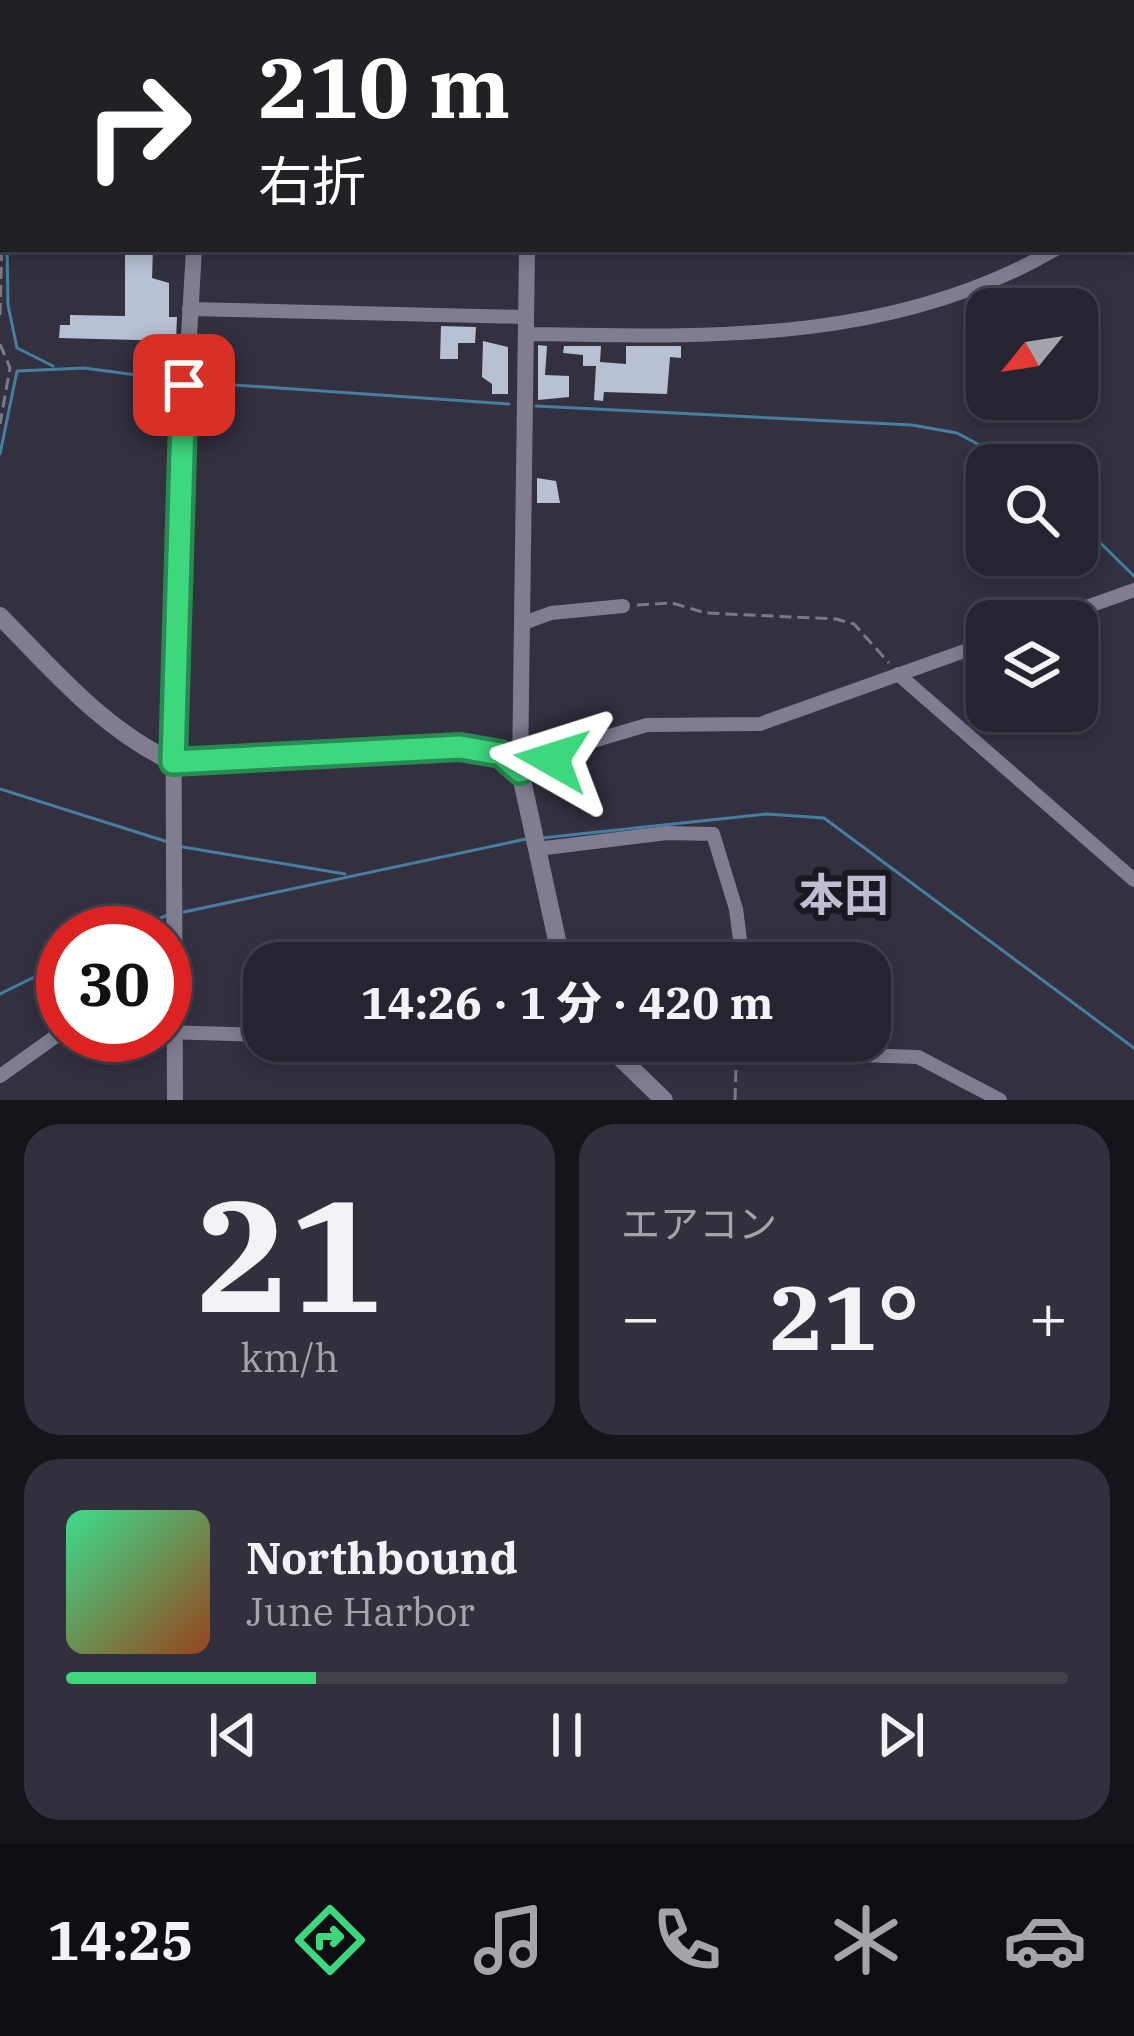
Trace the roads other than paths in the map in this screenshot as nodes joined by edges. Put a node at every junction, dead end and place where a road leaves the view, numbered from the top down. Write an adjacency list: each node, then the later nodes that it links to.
1 (194, 252): 4 (street)
2 (527, 252): 5 (street)
3 (1051, 252): 5 (street)
4 (190, 309): 5 (street); 13 (street)
5 (526, 326): 10 (street)
6 (1133, 592): 7 (street)
7 (1098, 604)
8 (623, 606): 10 (street)
9 (0, 616): 13 (main road)
10 (521, 624): 14 (street)
11 (966, 650): 12 (street)
12 (898, 674): 14 (street); 16 (street)
13 (173, 762): 14 (main road); 17 (street)
14 (520, 771): 15 (main road)
15 (537, 849): 18 (main road); 19 (street)
16 (1134, 880)
17 (172, 906)
18 (557, 942)
19 (740, 942)
20 (192, 1033): 21 (street)
21 (243, 1034)
22 (36, 1050): 26 (street)
23 (891, 1056): 29 (street)
24 (172, 1062): 27 (street)
25 (624, 1062): 28 (main road)
26 (0, 1076)
27 (175, 1100)
28 (664, 1100)
29 (1000, 1100)

